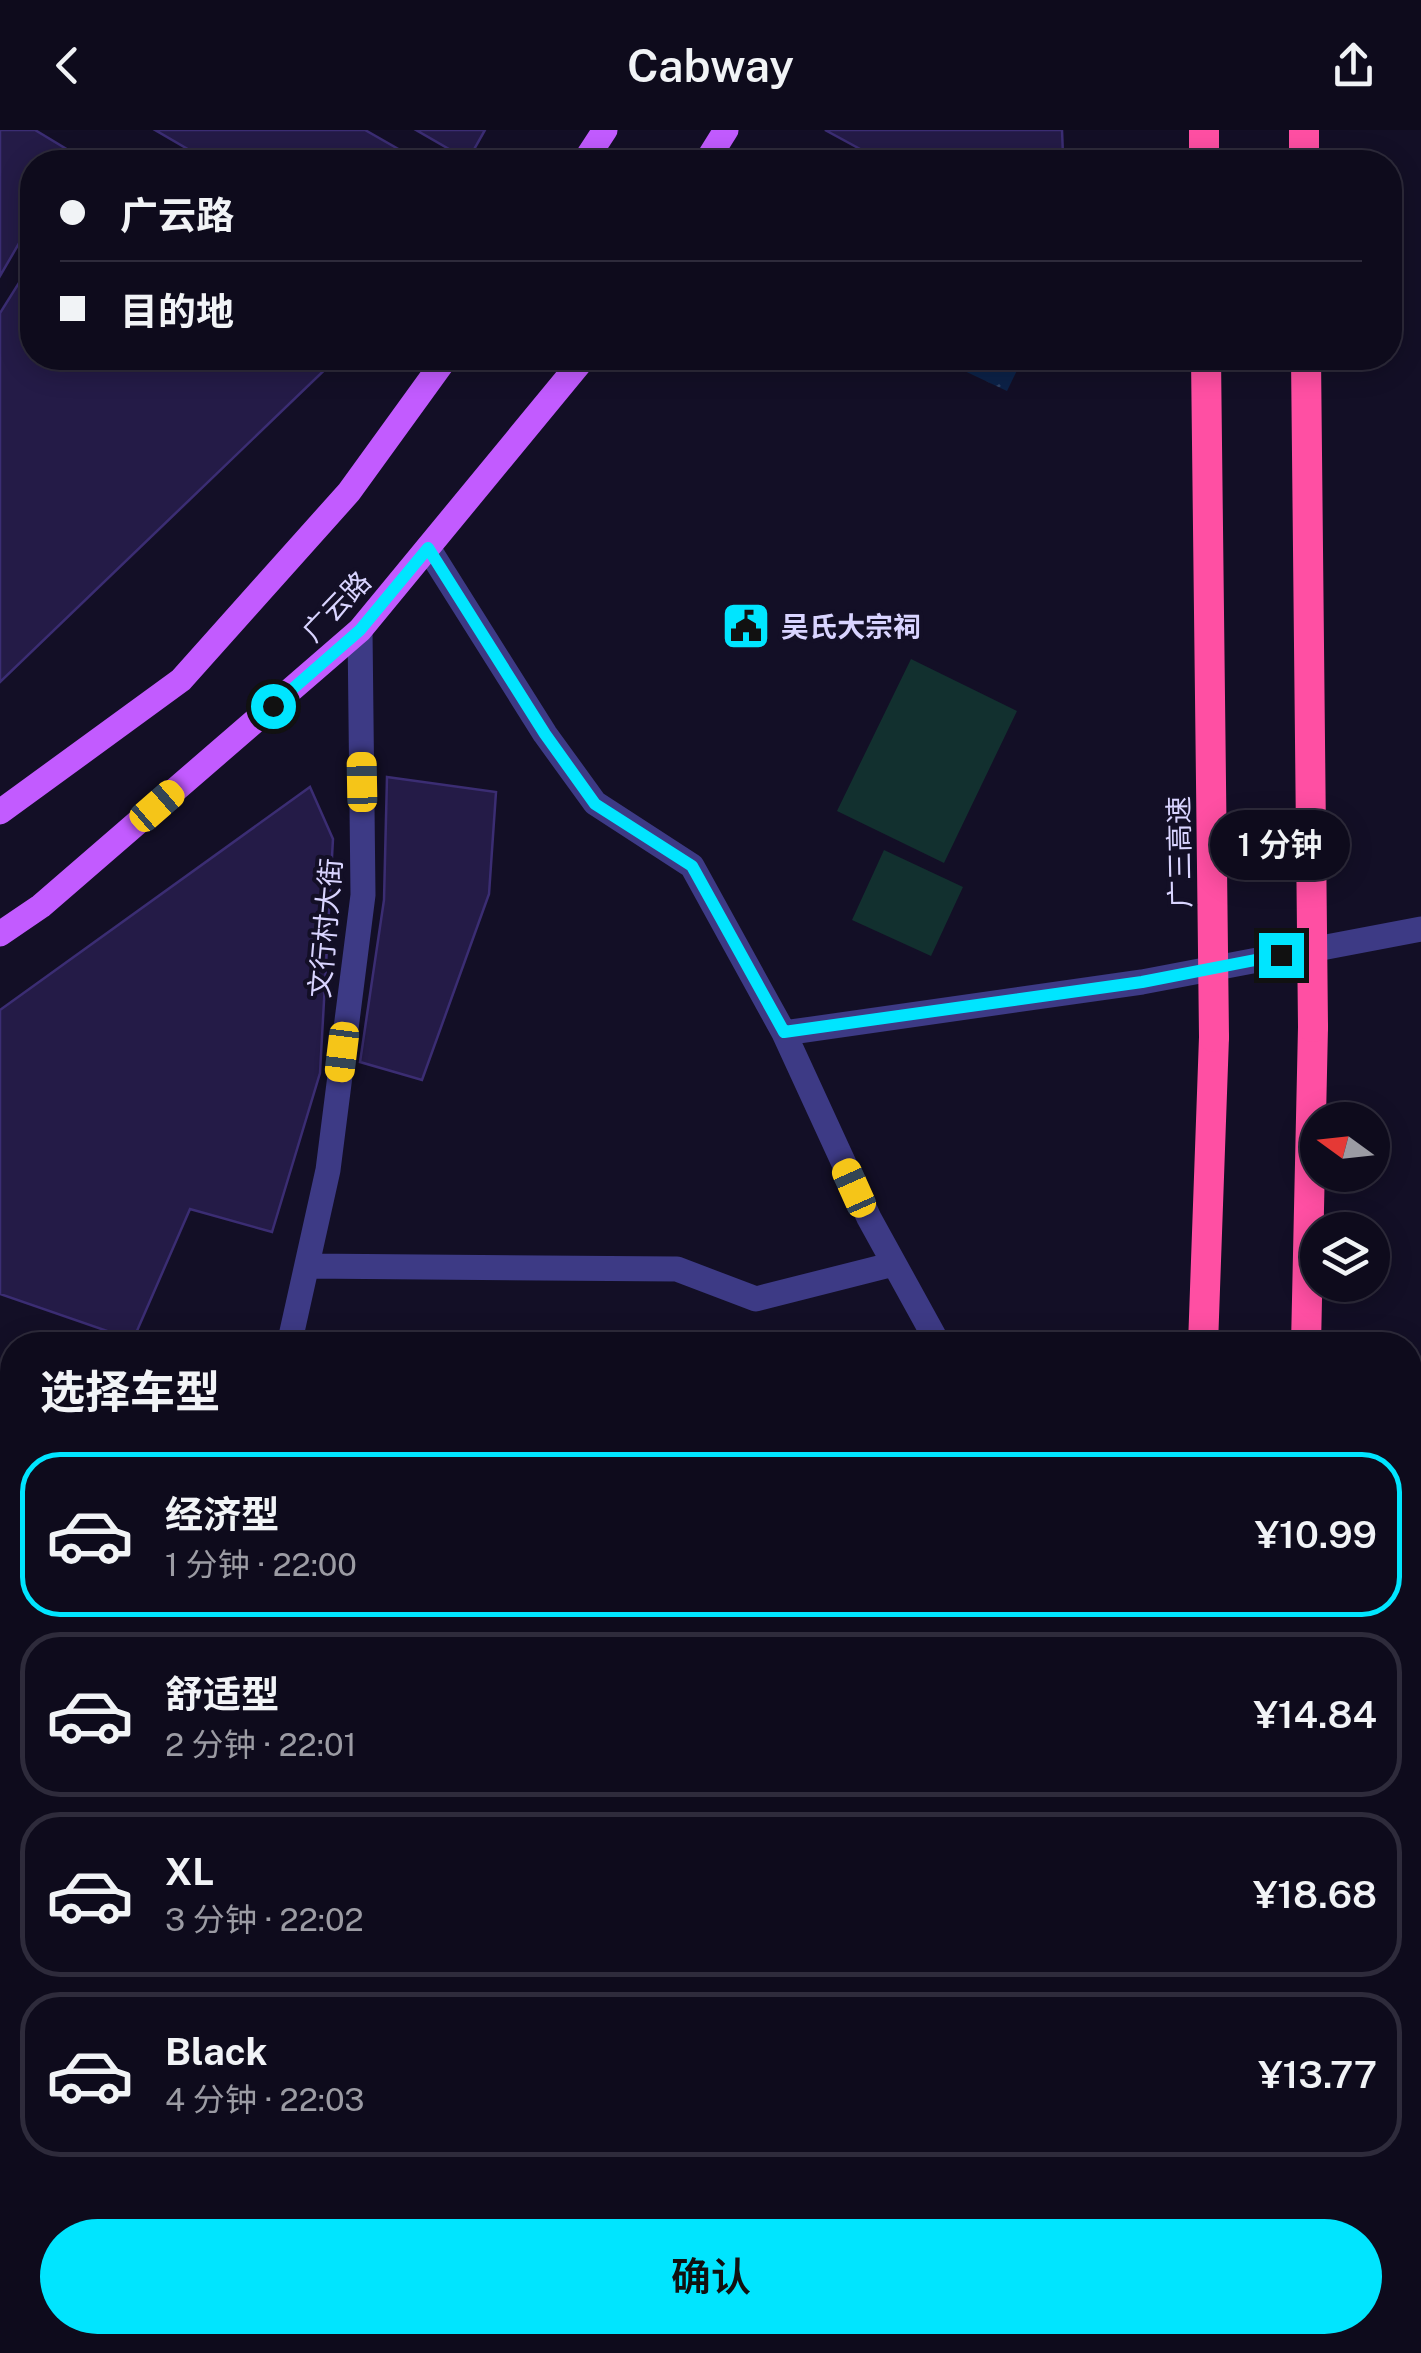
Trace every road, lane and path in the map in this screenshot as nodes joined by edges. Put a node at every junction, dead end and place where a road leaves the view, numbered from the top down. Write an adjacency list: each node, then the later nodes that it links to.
1 (437, 370): 7 (main road)
2 (574, 370): 5 (main road, 广云路)
3 (1206, 370): 15 (highway, 广三高速, bridge)
4 (1306, 370): 16 (highway, bridge)
5 (428, 548): 6 (main road, 广云路); 10 (street)
6 (360, 630): 9 (main road, 广云路); 12 (street, 文行村大街)
7 (0, 812)
8 (1421, 928): 10 (street)
9 (0, 934)
10 (784, 1032): 11 (street)
11 (894, 1264): 12 (street); 14 (street)
12 (307, 1266): 13 (street, 文行村大街)
13 (293, 1332)
14 (932, 1332)
15 (1204, 1332)
16 (1306, 1332)

